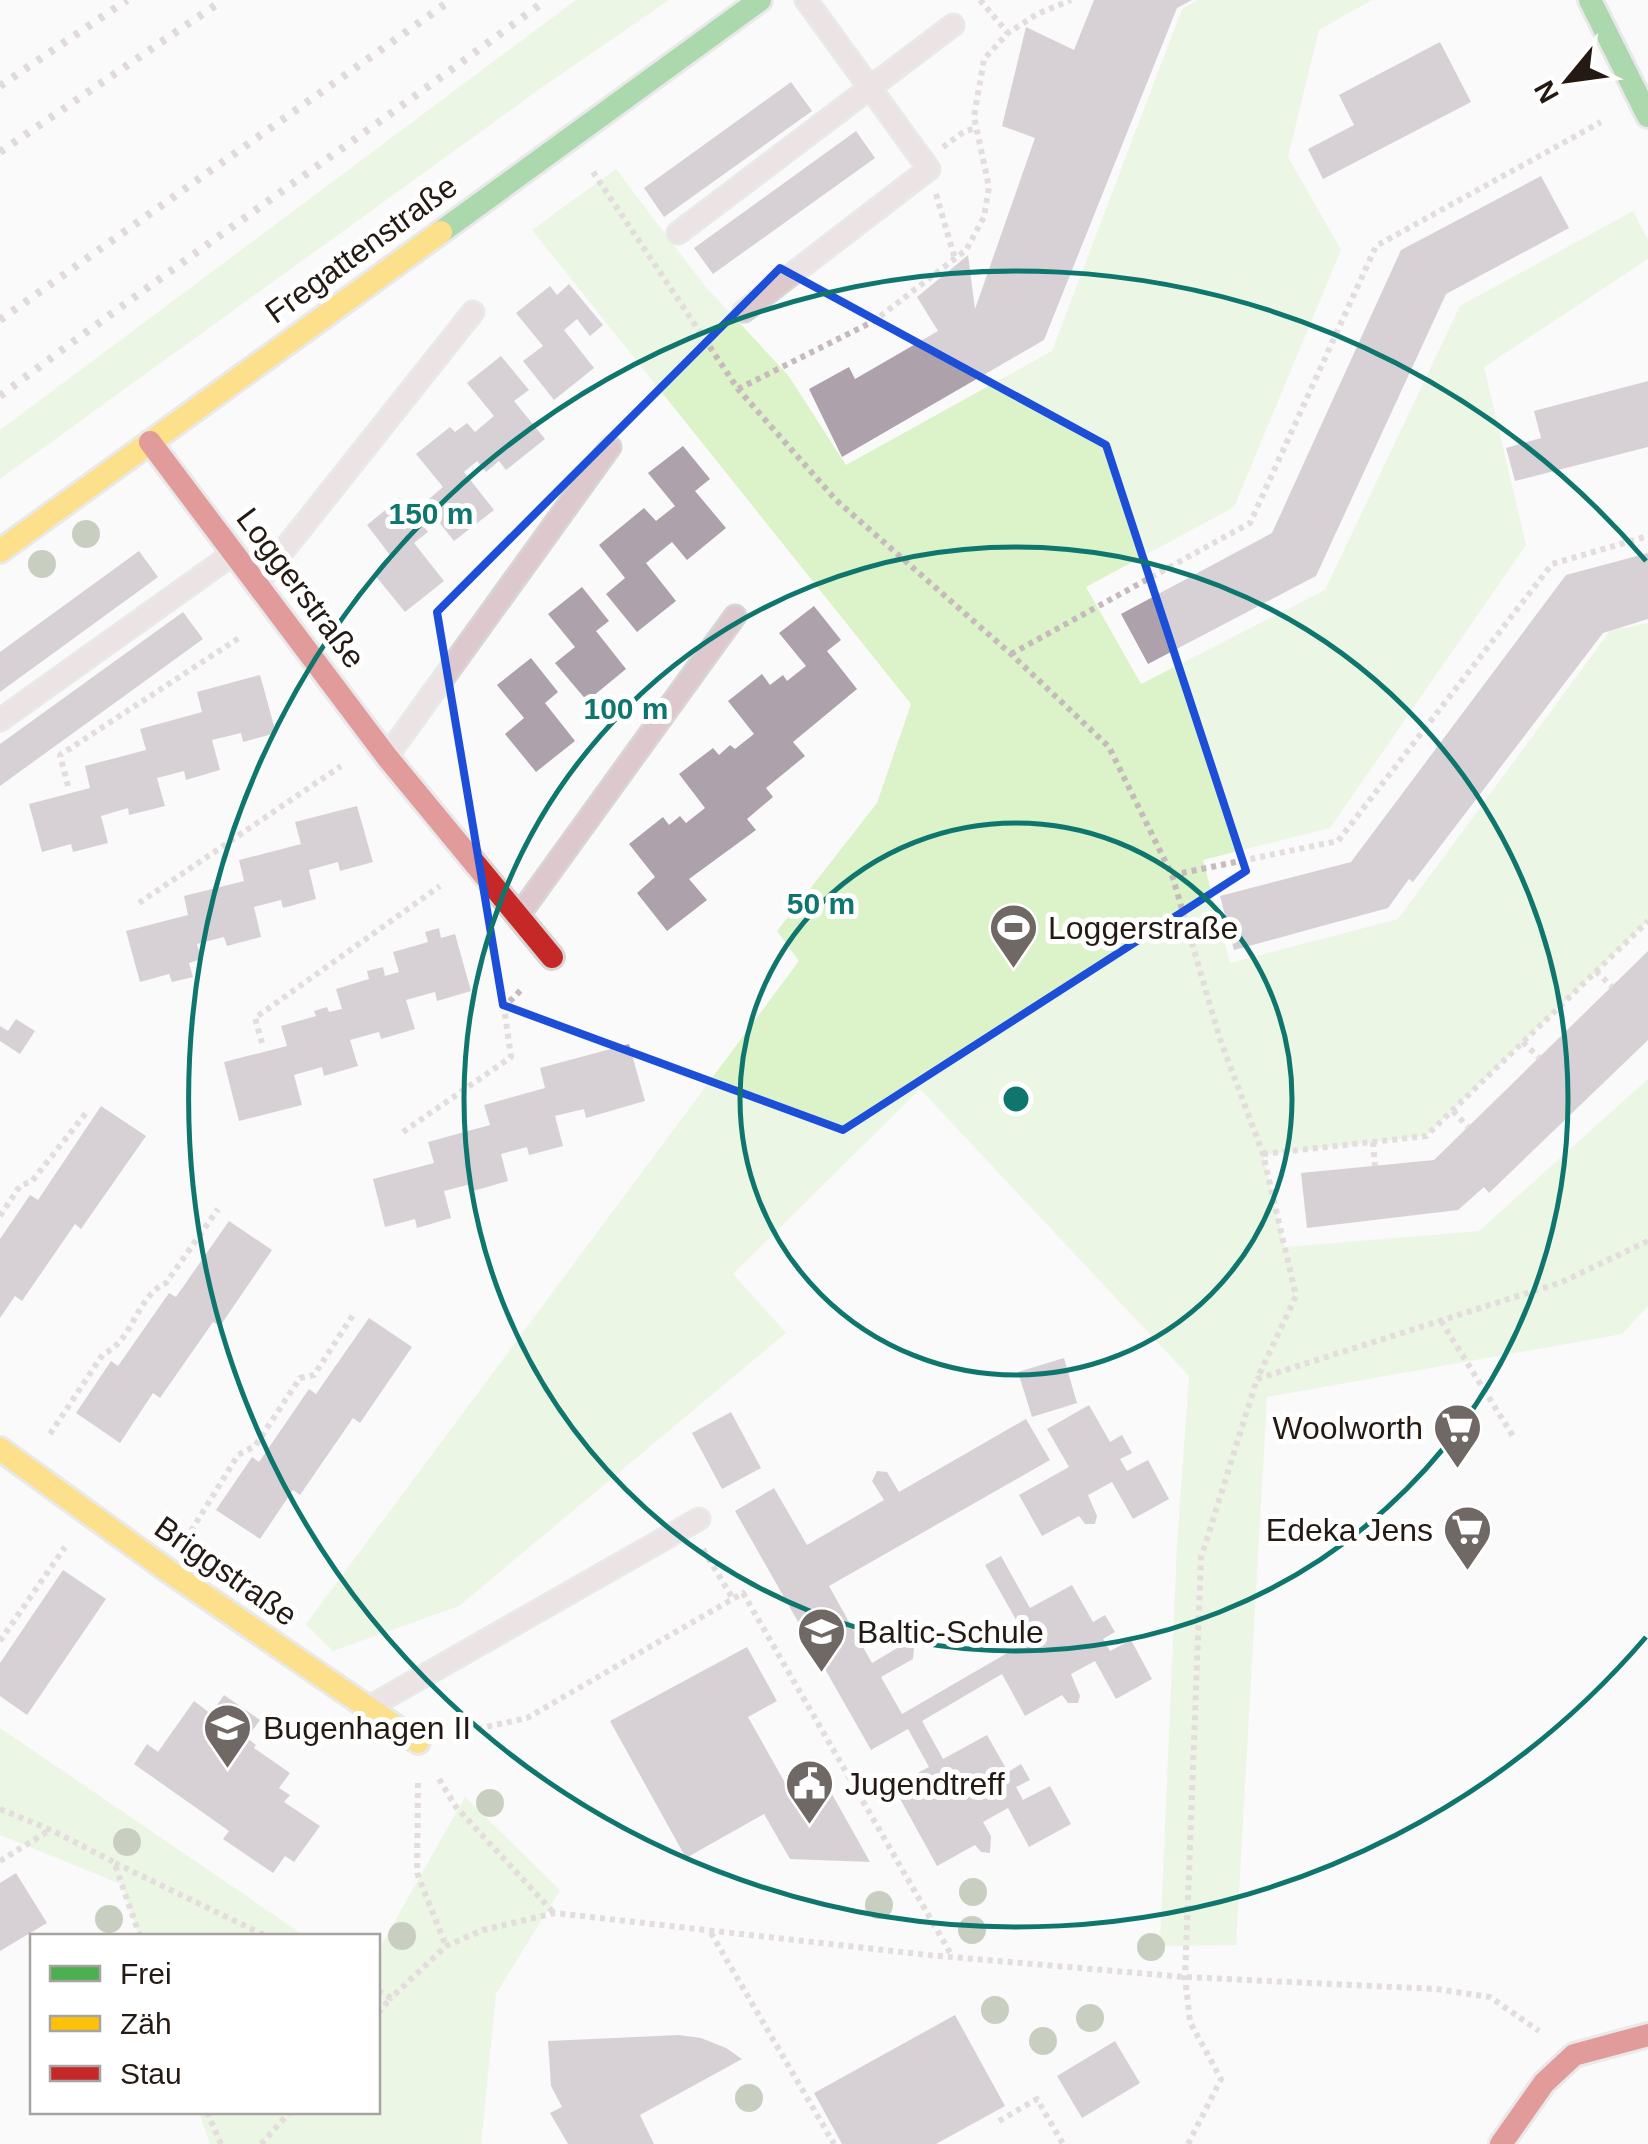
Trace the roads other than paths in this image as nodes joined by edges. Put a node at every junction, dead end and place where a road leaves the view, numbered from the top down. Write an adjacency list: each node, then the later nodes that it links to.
1 (760, 0): 10 (street, Fregattenstraße)
2 (806, 0): 5 (lane)
3 (1590, 0): 6 (street)
4 (953, 25): 5 (lane)
5 (869, 88): 7 (lane); 8 (lane)
6 (1644, 108)
7 (678, 233)
8 (744, 311)
9 (474, 312): 14 (lane)
10 (150, 442): 12 (street, Fregattenstraße); 13 (street, Loggerstraße)
11 (610, 447): 17 (lane)
12 (0, 551)
13 (234, 554): 14 (street, Loggerstraße); 16 (lane)
14 (256, 584): 17 (street, Loggerstraße)
15 (735, 616): 18 (lane)
16 (0, 720)
17 (382, 749): 18 (street, Loggerstraße)
18 (518, 916): 19 (street, Loggerstraße)
19 (552, 957)
20 (0, 1449): 22 (street, Briggstraße)
21 (694, 1522): 22 (lane)
22 (367, 1708): 23 (street, Briggstraße)
23 (418, 1742)
24 (1648, 2035): 25 (street)
25 (1501, 2144)

